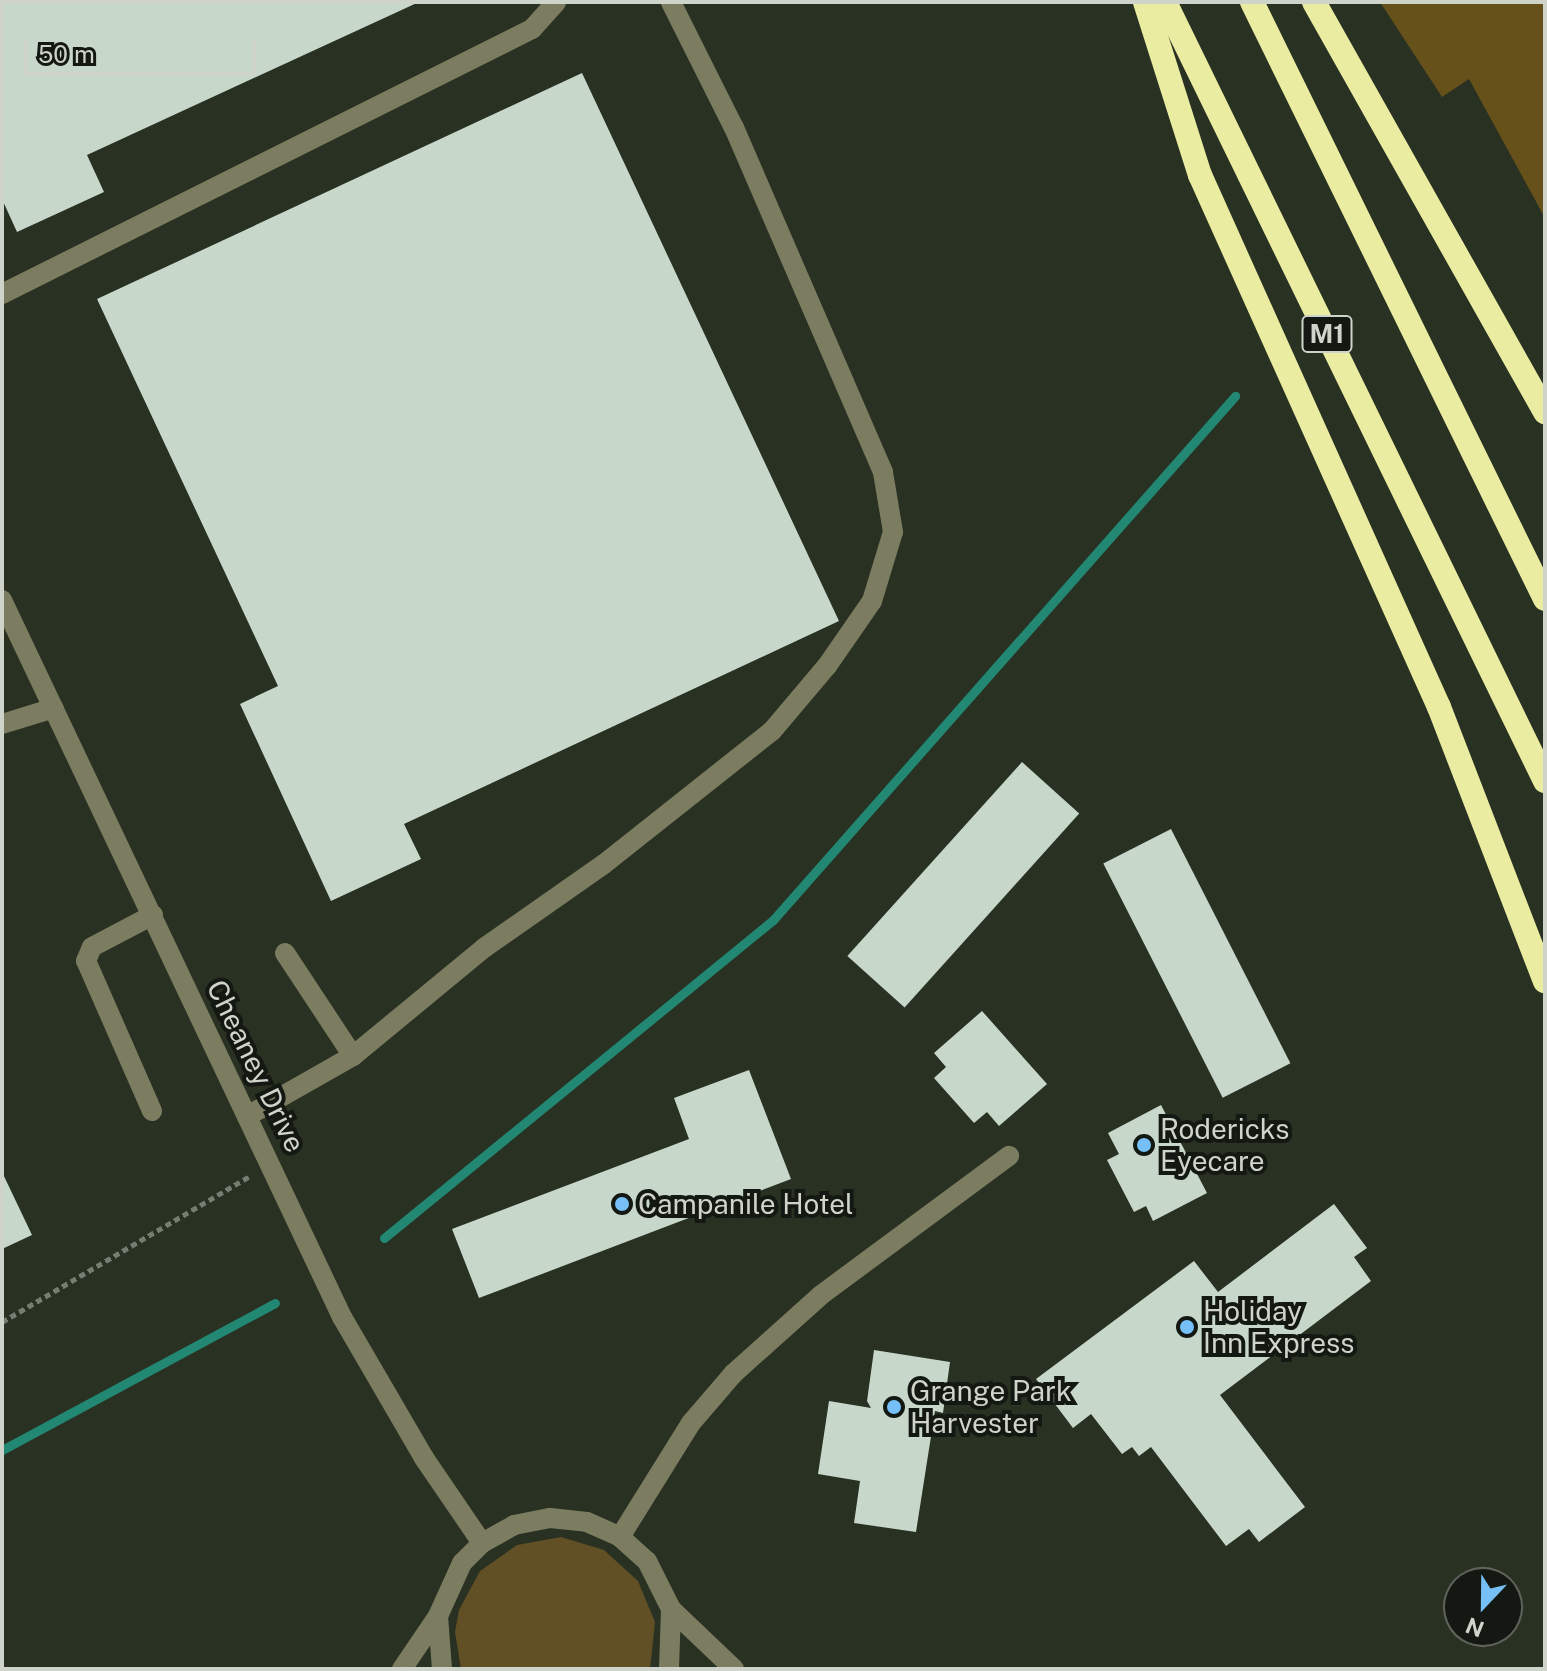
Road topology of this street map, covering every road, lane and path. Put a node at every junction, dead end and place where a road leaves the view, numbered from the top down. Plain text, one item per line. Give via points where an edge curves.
1 (556, 2) edge
2 (671, 2) edge
3 (1145, 2) edge
4 (1165, 2) edge
5 (1252, 2) edge
6 (1314, 2) edge
7 (2, 294) edge
8 (1545, 412) edge
9 (1545, 599) edge
10 (2, 600) edge
11 (54, 708) junction
12 (2, 724) edge
13 (1545, 781) edge
14 (153, 915) junction
15 (285, 953) dead end
16 (1545, 981) edge
17 (353, 1056) junction
18 (152, 1111) dead end
19 (249, 1115) junction
20 (1009, 1156) dead end
21 (272, 1164) junction
22 (2, 1322) edge
23 (620, 1537) junction
24 (482, 1543) junction
25 (671, 1609) junction
26 (438, 1616) junction
27 (402, 1669) edge
28 (442, 1669) edge
29 (669, 1669) edge
30 (734, 1669) edge

1 - 7 street via 532,29
2 - 17 street via 734,128 883,472 893,532 872,601 772,731 604,864 484,948
3 - 16 highway via 1200,175 1439,707
4 - 13 highway, M1
5 - 9 highway
6 - 8 highway
10 - 11 street, Cheaney Drive
11 - 12 street
11 - 14 street, Cheaney Drive
14 - 18 street via 92,947 86,961
14 - 19 street, Cheaney Drive
15 - 17 street
17 - 19 street
19 - 21 street, Cheaney Drive
20 - 23 street via 821,1295 733,1374 691,1423
21 - 22 path
21 - 24 street, Cheaney Drive via 342,1317 424,1458
23 - 24 street via 587,1522 550,1518 514,1525
23 - 25 street via 647,1561
24 - 26 street via 454,1576
25 - 29 street
25 - 30 street
26 - 27 street
26 - 28 street

